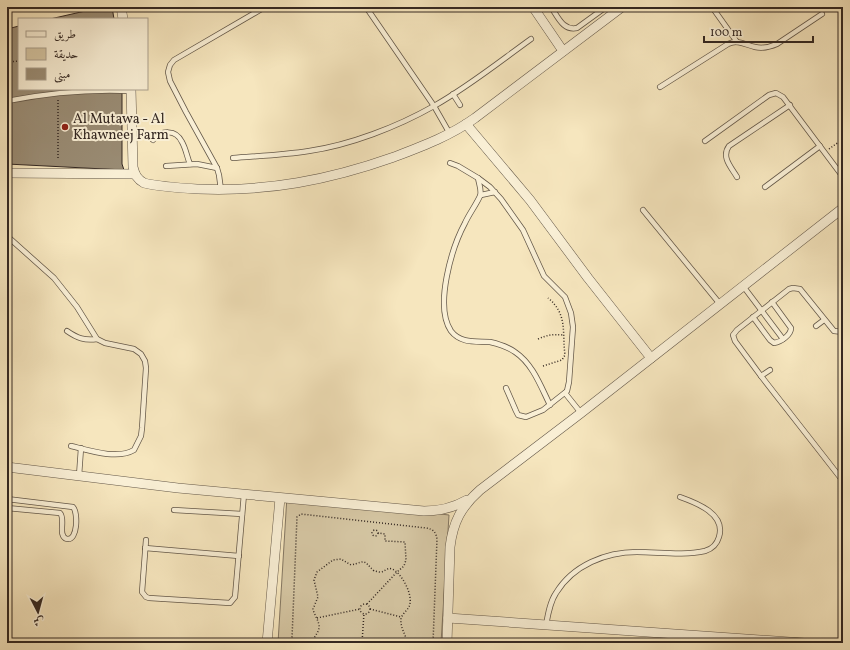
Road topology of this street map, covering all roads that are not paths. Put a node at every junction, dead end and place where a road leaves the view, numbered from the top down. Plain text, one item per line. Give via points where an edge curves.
1 (121, 7) edge
2 (265, 7) edge
3 (366, 7) edge
4 (533, 7) edge
5 (551, 7) edge
6 (606, 7) edge
7 (622, 7) edge
8 (712, 7) edge
9 (822, 14) dead end
10 (124, 18) edge
11 (531, 39) dead end
12 (737, 42) junction
13 (563, 51) junction
14 (660, 87) dead end
15 (131, 90) edge
16 (453, 94) junction
17 (7, 101) edge
18 (460, 105) dead end
19 (790, 105) junction
20 (434, 106) junction
21 (466, 124) junction
22 (450, 134) junction
23 (153, 140) dead end
24 (705, 141) dead end
25 (820, 146) junction
26 (233, 158) dead end
27 (450, 163) dead end
28 (190, 164) junction
29 (166, 166) dead end
30 (217, 168) junction
31 (7, 173) edge
32 (135, 174) junction
33 (737, 176) dead end
34 (843, 177) edge
35 (478, 178) junction
36 (765, 187) dead end
37 (222, 190) junction
38 (495, 192) junction
39 (480, 195) junction
40 (843, 208) edge
41 (643, 210) dead end
42 (7, 236) edge
43 (743, 286) junction
44 (772, 302) junction
45 (720, 304) junction
46 (762, 310) junction
47 (753, 317) junction
48 (824, 320) junction
49 (816, 326) dead end
50 (67, 331) dead end
51 (843, 332) edge
52 (97, 338) junction
53 (783, 339) junction
54 (651, 358) junction
55 (770, 370) dead end
56 (761, 376) junction
57 (506, 388) dead end
58 (565, 394) junction
59 (550, 405) junction
60 (581, 413) junction
61 (71, 446) dead end
62 (81, 448) junction
63 (7, 468) edge
64 (78, 476) junction
65 (843, 481) edge
66 (244, 494) junction
67 (680, 497) dead end
68 (280, 498) junction
69 (470, 498) junction
70 (7, 499) edge
71 (7, 508) edge
72 (174, 510) dead end
73 (242, 514) junction
74 (146, 540) dead end
75 (145, 548) junction
76 (238, 556) junction
77 (448, 618) junction
78 (546, 625) junction
79 (152, 643) edge
80 (176, 643) edge
81 (267, 643) edge
82 (447, 643) edge
83 (804, 643) edge

1 - 10 street
2 - 30 lane via 182,55 170,65 168,72 173,87
3 - 20 lane
4 - 13 street
5 - 6 lane via 563,25 572,29
7 - 13 street
8 - 12 lane
9 - 12 lane via 771,47 756,47
11 - 16 lane
12 - 14 lane via 728,44
13 - 21 street
15 - 17 lane via 90,90
15 - 32 street
16 - 18 lane
16 - 20 lane
19 - 24 lane via 780,94 772,93
19 - 25 lane
19 - 33 lane via 729,146 726,158
20 - 22 lane
20 - 26 lane via 349,142 310,151
21 - 22 street
21 - 54 street via 530,200
22 - 37 street via 358,169 319,179 256,189
23 - 28 lane via 162,133 174,133 182,142
25 - 34 lane
25 - 36 lane
27 - 35 lane
28 - 29 lane
28 - 30 lane
30 - 37 lane
31 - 32 street
32 - 37 street via 138,180 151,185
35 - 38 lane
35 - 39 lane
38 - 39 lane
38 - 58 lane via 523,230 544,276 569,304 573,327 569,382
39 - 59 lane via 458,236 449,266 445,285 448,323 456,336 463,340 499,344 515,352 530,367
40 - 43 street
41 - 45 lane
42 - 52 lane via 54,278
43 - 45 street
43 - 46 lane
44 - 46 lane
44 - 48 lane via 790,289 797,288 803,292
44 - 53 lane via 791,328 791,332
45 - 54 street
46 - 47 lane
46 - 53 lane
47 - 53 lane via 772,342 777,343
47 - 56 lane via 734,332 733,338
48 - 49 lane
48 - 51 lane via 834,331
50 - 52 lane via 81,339
52 - 62 lane via 105,343 134,349 145,361 141,436 134,450 123,454
54 - 60 street
55 - 56 lane
56 - 65 lane
57 - 59 lane via 516,411 522,417 535,415
58 - 59 lane
58 - 60 lane
60 - 69 street
61 - 62 lane
62 - 64 lane
63 - 64 street
64 - 66 street
66 - 68 street
66 - 73 lane
67 - 78 lane via 701,506 715,516 720,533 716,544 706,550 695,552 622,552 596,560 573,573 564,582 551,604
68 - 69 street via 436,511 460,505
68 - 81 street
69 - 77 street via 456,520 452,532
70 - 71 lane via 73,507 76,515 74,534 71,539 63,536 63,518 60,513
72 - 73 lane
73 - 76 lane
74 - 75 lane
75 - 76 lane
75 - 76 lane via 142,592 149,598 230,603 235,597
77 - 78 street
77 - 82 street
78 - 83 street
79 - 80 lane

